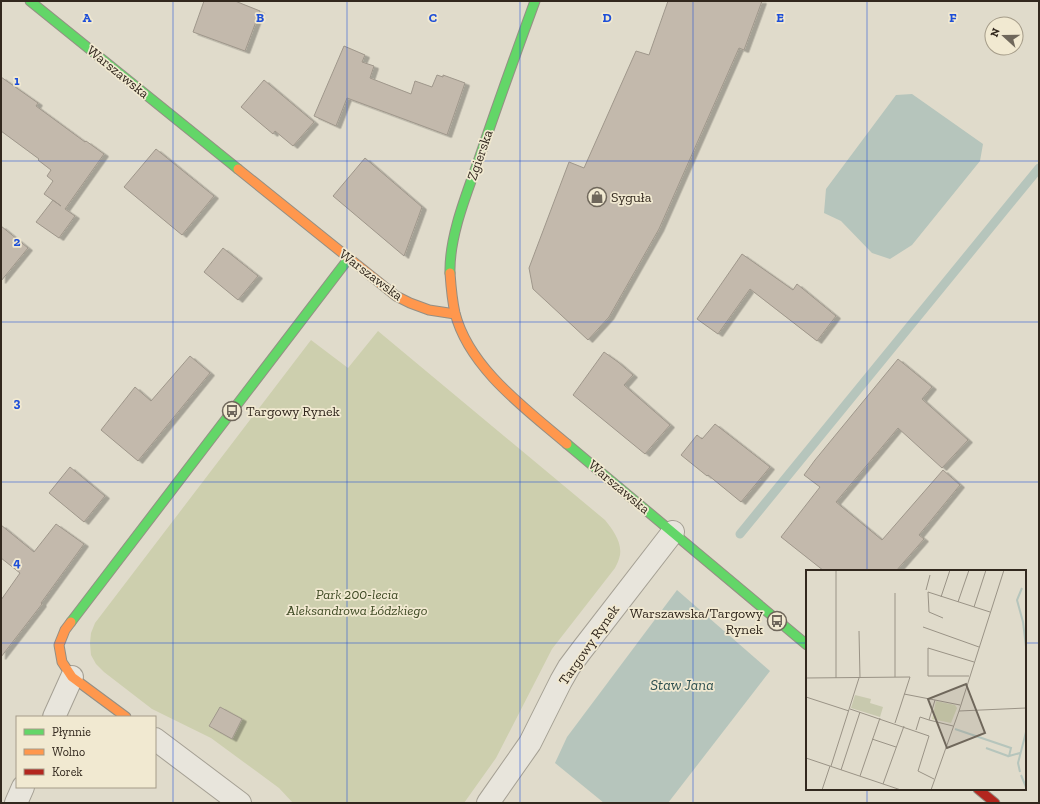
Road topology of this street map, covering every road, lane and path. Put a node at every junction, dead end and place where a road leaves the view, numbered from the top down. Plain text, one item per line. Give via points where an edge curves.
1 (30, 1) edge
2 (535, 1) edge
3 (348, 258) junction
4 (455, 314) junction
5 (673, 532) junction
6 (806, 644) edge
7 (72, 676) junction
8 (54, 716) edge
9 (125, 716) edge
10 (156, 740) edge
11 (23, 788) edge
12 (979, 790) edge
13 (16, 803) edge
14 (240, 803) edge
15 (488, 803) edge
16 (995, 803) edge

1 - 3 street, Warszawska
2 - 4 street, Zgierska via 454,237 450,291
3 - 4 street, Warszawska via 396,296 429,310
3 - 7 street via 65,630 59,645 62,662
4 - 5 street, Warszawska via 462,333 476,356 514,399
5 - 6 street, Warszawska
5 - 15 street, Targowy Rynek via 569,667 530,743
7 - 8 street
7 - 9 street
10 - 14 street
11 - 13 street
12 - 16 street

